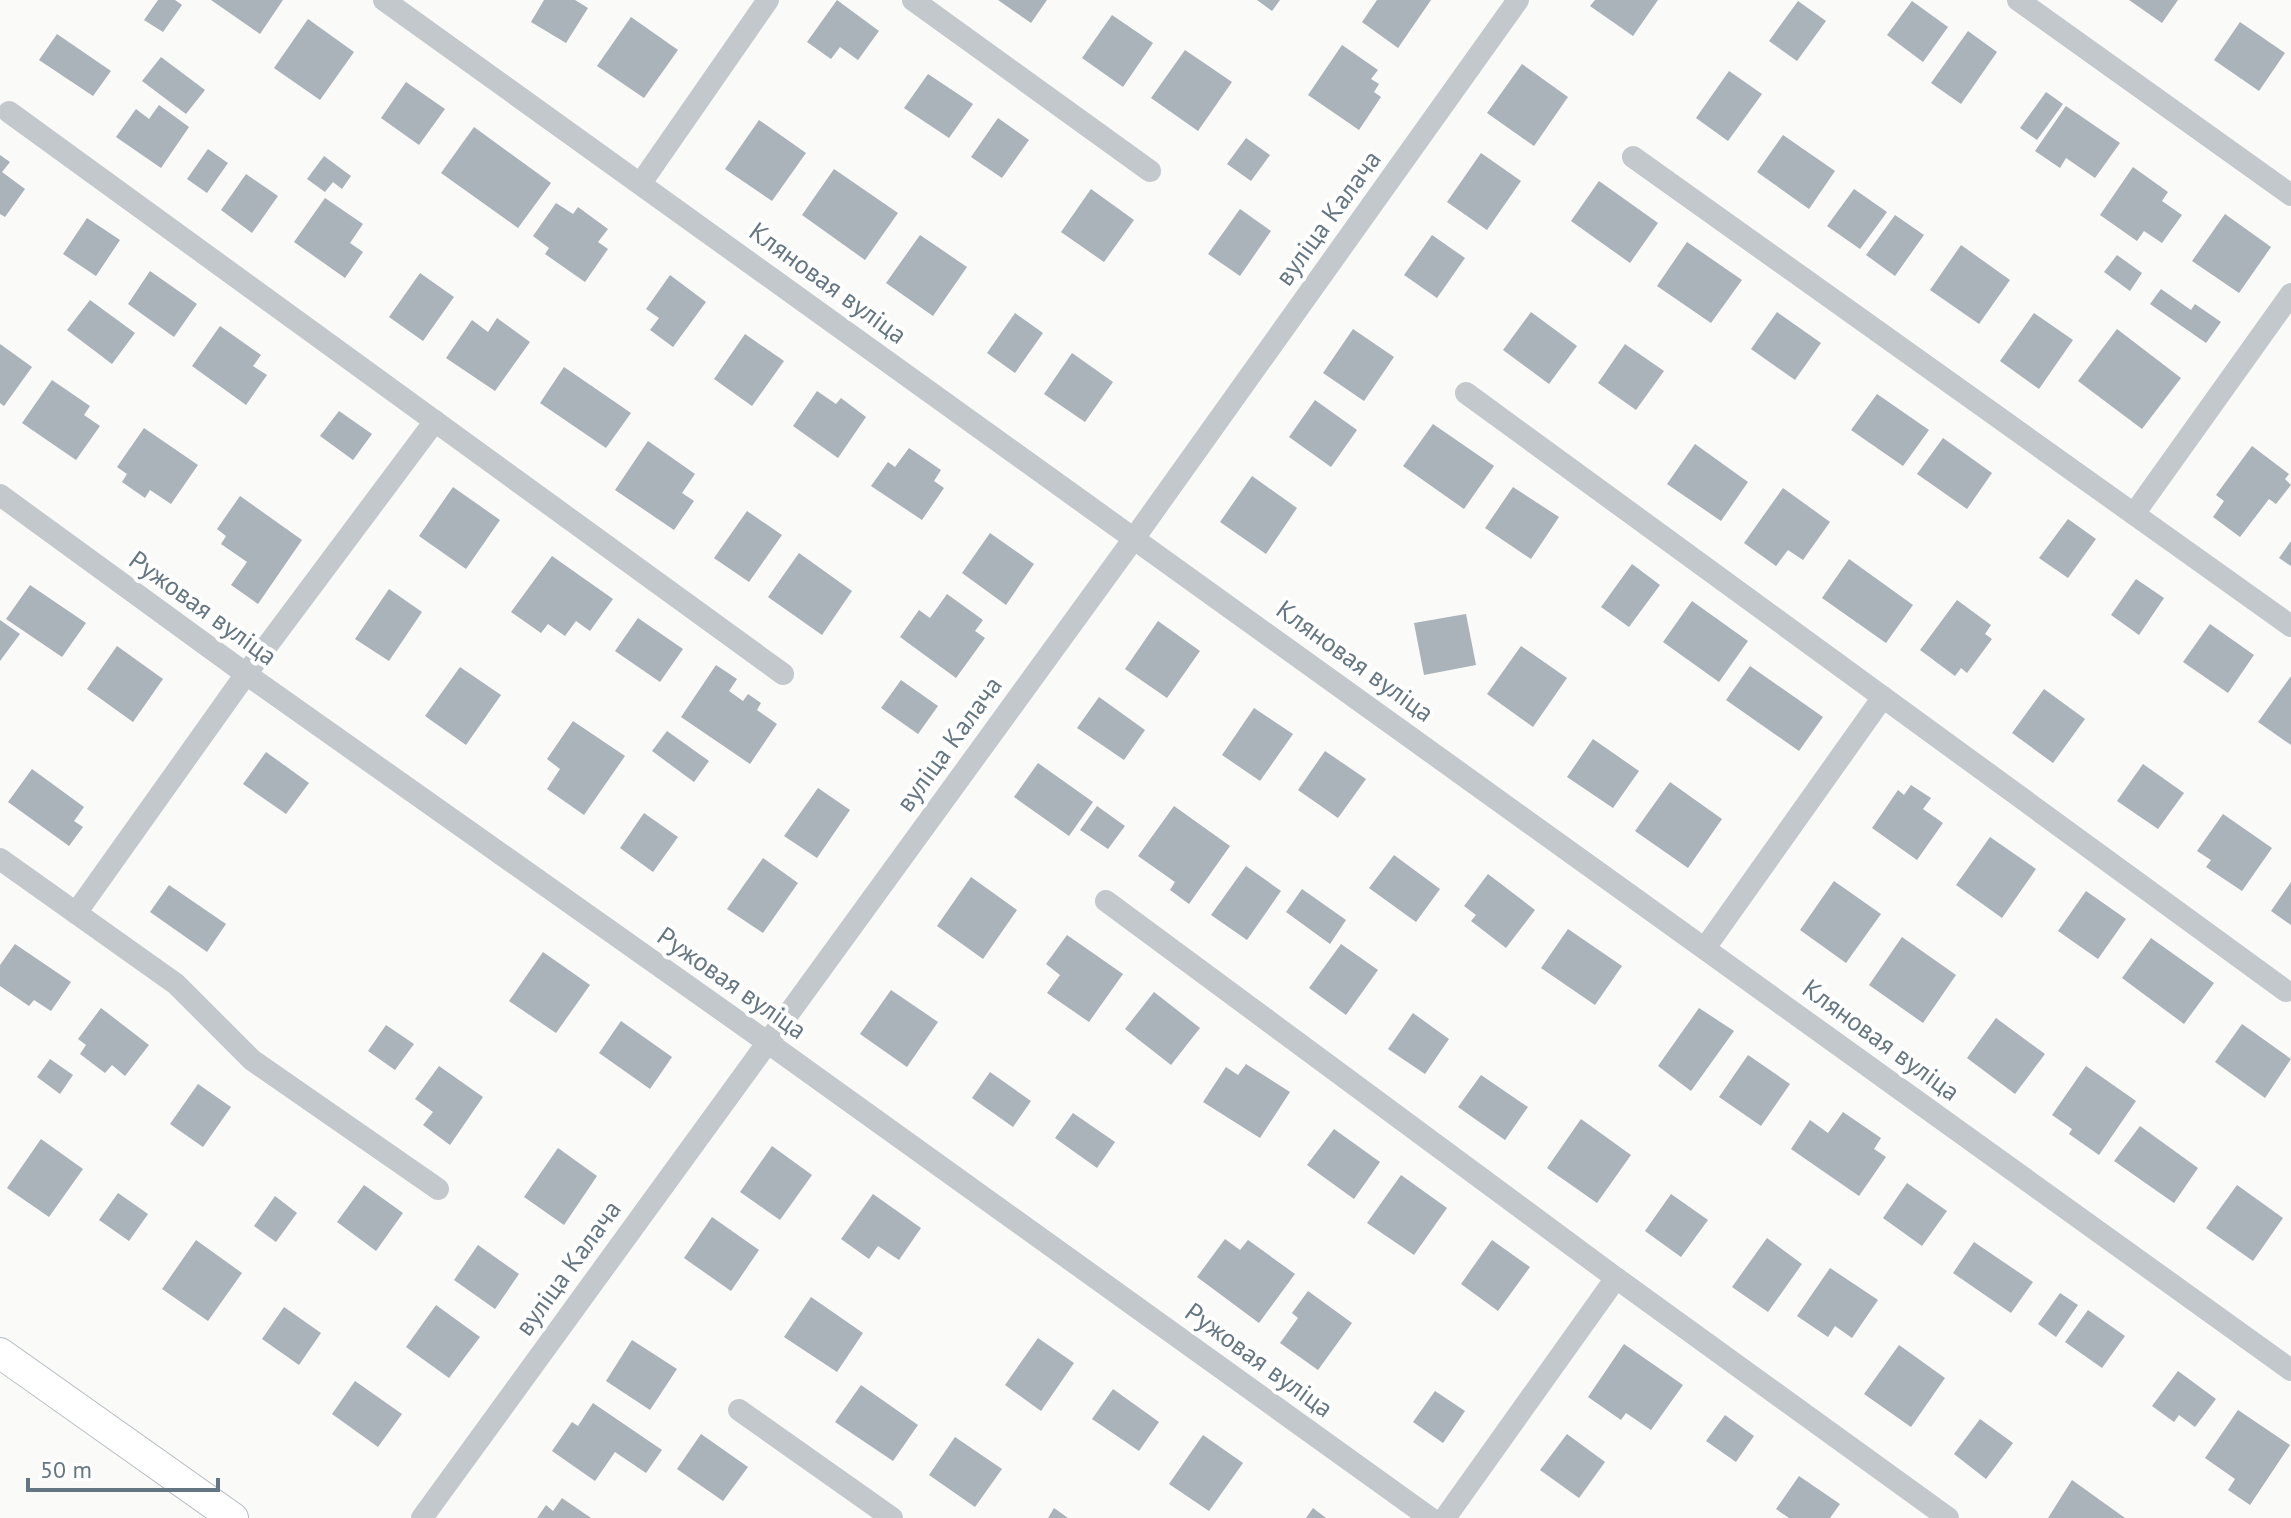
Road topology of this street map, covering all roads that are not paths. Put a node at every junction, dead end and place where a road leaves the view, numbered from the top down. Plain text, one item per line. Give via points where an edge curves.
1 (384, 0) edge
2 (768, 0) edge
3 (913, 0) edge
4 (1518, 0) edge
5 (2018, 0) edge
6 (9, 112) dead end
7 (1633, 157) dead end
8 (1150, 171) dead end
9 (641, 183) junction
10 (2291, 195) edge
11 (2291, 294) edge
12 (1466, 393) dead end
13 (435, 421) junction
14 (0, 495) edge
15 (2134, 514) junction
16 (1135, 537) junction
17 (2291, 626) edge
18 (246, 674) junction
19 (783, 674) dead end
20 (1883, 697) junction
21 (0, 859) edge
22 (1106, 901) dead end
23 (76, 913) junction
24 (1705, 948) junction
25 (2286, 991) dead end
26 (767, 1042) junction
27 (438, 1189) dead end
28 (1616, 1278) junction
29 (0, 1353) edge
30 (2291, 1370) edge
31 (739, 1410) dead end
32 (233, 1518) edge
33 (422, 1518) edge
34 (892, 1518) edge
35 (1430, 1518) edge
36 (1445, 1518) edge
37 (1948, 1518) edge

1 - 9 street, Кляновая вуліца
2 - 9 street
3 - 8 street
4 - 16 street, вуліца Калача
5 - 10 street
6 - 13 street
7 - 15 street
9 - 16 street, Кляновая вуліца
11 - 15 street
12 - 20 street
13 - 18 street
13 - 19 street
14 - 18 street, Ружовая вуліца
15 - 17 street
16 - 24 street, Кляновая вуліца
16 - 26 street, вуліца Калача
18 - 23 street
18 - 26 street, Ружовая вуліца
20 - 24 street
20 - 25 street
21 - 23 street
22 - 28 street
23 - 27 street via 176,984 252,1060
24 - 30 street, Кляновая вуліца
26 - 33 street, вуліца Калача
26 - 35 street, Ружовая вуліца
28 - 36 street
28 - 37 street
29 - 32 street
31 - 34 street

